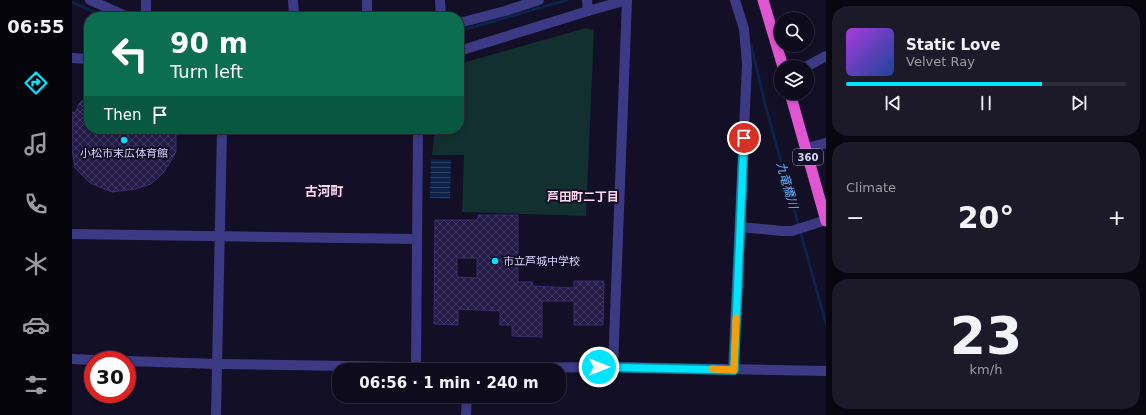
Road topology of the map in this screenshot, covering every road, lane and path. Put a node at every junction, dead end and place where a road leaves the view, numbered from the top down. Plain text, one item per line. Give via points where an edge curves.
1 (90, 0) edge
2 (146, 0) edge
3 (293, 0) edge
4 (367, 0) edge
5 (440, 0) edge
6 (539, 0) edge
7 (588, 0) edge
8 (627, 0) edge
9 (735, 0) edge
10 (764, 0) edge
11 (101, 3) edge
12 (588, 11) junction
13 (118, 12) edge
14 (146, 12) edge
15 (294, 12) edge
16 (367, 12) edge
17 (441, 12) edge
18 (464, 22) edge
19 (464, 49) edge
20 (826, 56) edge
21 (72, 58) edge
22 (84, 59) edge
23 (781, 60) edge
24 (814, 63) edge
25 (792, 100) edge
26 (222, 134) edge
27 (418, 134) edge
28 (826, 143) edge
29 (806, 148) junction
30 (826, 220) edge
31 (740, 228) junction
32 (72, 234) edge
33 (220, 236) junction
34 (417, 240) junction
35 (72, 359) edge
36 (84, 360) edge
37 (136, 361) edge
38 (416, 363) edge
39 (217, 364) junction
40 (332, 366) edge
41 (613, 367) junction
42 (566, 368) edge
43 (734, 370) junction
44 (826, 371) edge
45 (466, 403) edge
46 (216, 415) edge
47 (466, 415) edge

1 - 11 street
2 - 14 street
3 - 15 street
4 - 16 street
5 - 17 street
6 - 18 street
7 - 12 street
8 - 12 street
8 - 41 street
9 - 31 street via 744,29 747,64
10 - 23 highway
11 - 13 street
12 - 19 street
20 - 24 street
21 - 22 street
25 - 29 highway, 360
26 - 33 street
27 - 34 street
28 - 29 street
29 - 30 highway, 360
30 - 31 street via 792,231
31 - 43 street
32 - 33 street
33 - 34 street
33 - 39 street
34 - 38 street
35 - 36 street
37 - 39 street
39 - 40 street
39 - 46 street
41 - 42 street
41 - 43 street
43 - 44 street
45 - 47 street

